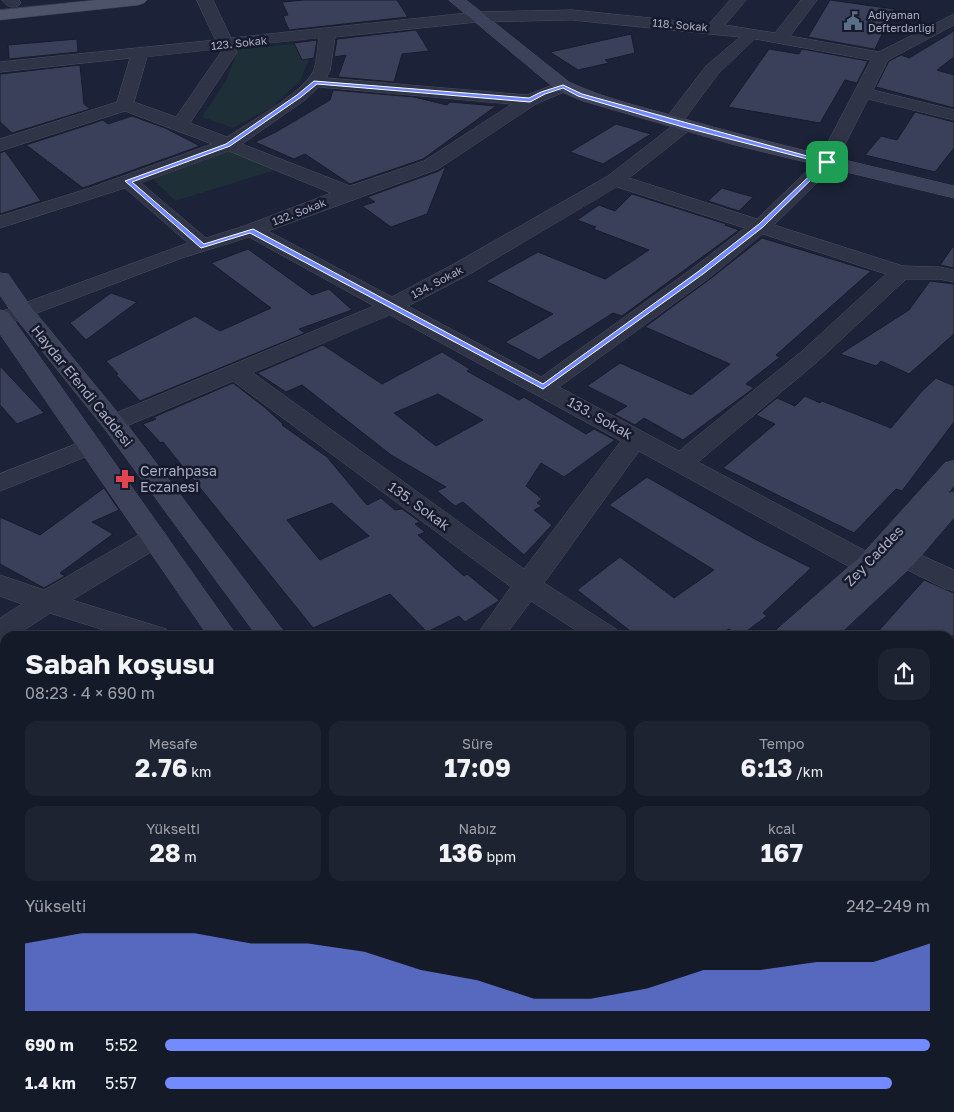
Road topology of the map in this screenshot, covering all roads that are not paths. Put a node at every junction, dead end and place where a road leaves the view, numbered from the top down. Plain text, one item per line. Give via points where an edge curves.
1 (48, 0) edge
2 (139, 0) edge
3 (205, 0) edge
4 (457, 0) edge
5 (738, 0) edge
6 (809, 0) edge
7 (8, 2) edge
8 (612, 5) dead end
9 (0, 15) edge
10 (477, 17) junction
11 (599, 18) junction
12 (954, 19) edge
13 (714, 28) junction
14 (328, 33) junction
15 (752, 34) junction
16 (780, 38) junction
17 (226, 44) junction
18 (138, 54) junction
19 (881, 57) junction
20 (0, 67) edge
21 (315, 82) junction
22 (563, 86) junction
23 (864, 93) junction
24 (530, 100) junction
25 (125, 105) junction
26 (954, 115) edge
27 (679, 123) junction
28 (180, 124) junction
29 (0, 145) edge
30 (228, 145) junction
31 (827, 162) junction
32 (615, 180) junction
33 (128, 181) junction
34 (954, 192) edge
35 (349, 193) junction
36 (0, 222) edge
37 (761, 226) junction
38 (250, 230) junction
39 (203, 246) junction
40 (901, 272) junction
41 (954, 276) edge
42 (0, 279) edge
43 (392, 306) junction
44 (6, 317) edge
45 (235, 371) junction
46 (543, 387) junction
47 (113, 423) junction
48 (636, 438) junction
49 (88, 447) junction
50 (681, 463) junction
51 (954, 469) edge
52 (0, 483) edge
53 (954, 500) edge
54 (154, 538) junction
55 (886, 557) junction
56 (954, 581) edge
57 (0, 585) edge
58 (528, 586) junction
59 (46, 602) junction
60 (2, 631) edge
61 (140, 631) edge
62 (219, 631) edge
63 (269, 631) edge
64 (494, 631) edge
65 (598, 631) edge
66 (794, 631) edge
67 (823, 631) edge

1 - 7 main road
2 - 9 main road
3 - 17 street
4 - 10 main road
5 - 13 street
6 - 16 street
8 - 11 street
10 - 11 street, 118. Sokak via 572,15
10 - 14 street, 123. Sokak
10 - 22 main road
11 - 13 street, 118. Sokak
12 - 19 street
13 - 15 street, 118. Sokak
14 - 17 street, 123. Sokak
14 - 21 street via 322,71
15 - 16 street, 118. Sokak
15 - 27 street, 134. Sokak via 712,70 684,109
16 - 19 street, 118. Sokak
17 - 18 street, 123. Sokak
17 - 28 street via 228,52
18 - 20 street, 123. Sokak
18 - 25 street
19 - 23 street
21 - 24 street
21 - 30 street
22 - 24 street, 132. Sokak
22 - 27 main road via 580,95
23 - 26 street
23 - 31 street
24 - 35 street, 132. Sokak via 431,165
25 - 28 street
25 - 29 street
27 - 31 main road
27 - 32 street, 134. Sokak
28 - 30 street
30 - 33 street
30 - 35 street
31 - 34 main road
31 - 37 street
32 - 37 street
32 - 43 street, 134. Sokak
33 - 36 street
33 - 39 street
35 - 38 street, 132. Sokak
37 - 40 street
37 - 46 street
38 - 39 street, 132. Sokak
38 - 43 street, 133. Sokak
39 - 44 street, 132. Sokak
40 - 41 street
40 - 50 street via 809,357
42 - 44 main road, Haydar Efendi Caddesi
43 - 45 street, 134. Sokak
43 - 46 street, 133. Sokak
44 - 47 main road, Haydar Efendi Caddesi
44 - 49 main road, Haydar Efendi Caddesi
45 - 47 street, 134. Sokak
45 - 58 street, 135. Sokak
46 - 48 street, 133. Sokak
47 - 63 main road, Haydar Efendi Caddesi
48 - 50 street, 133. Sokak
48 - 58 street
49 - 52 street
49 - 54 main road, Haydar Efendi Caddesi
50 - 55 street, 133. Sokak
51 - 55 main road, Zey Caddes
53 - 55 main road, Zey Caddes
54 - 59 street
54 - 62 main road, Haydar Efendi Caddesi
55 - 56 street, 133. Sokak
55 - 66 main road, Zey Caddes
55 - 67 main road, Zey Caddes
57 - 59 street
58 - 64 street
58 - 65 street, 135. Sokak
59 - 60 street
59 - 61 street

